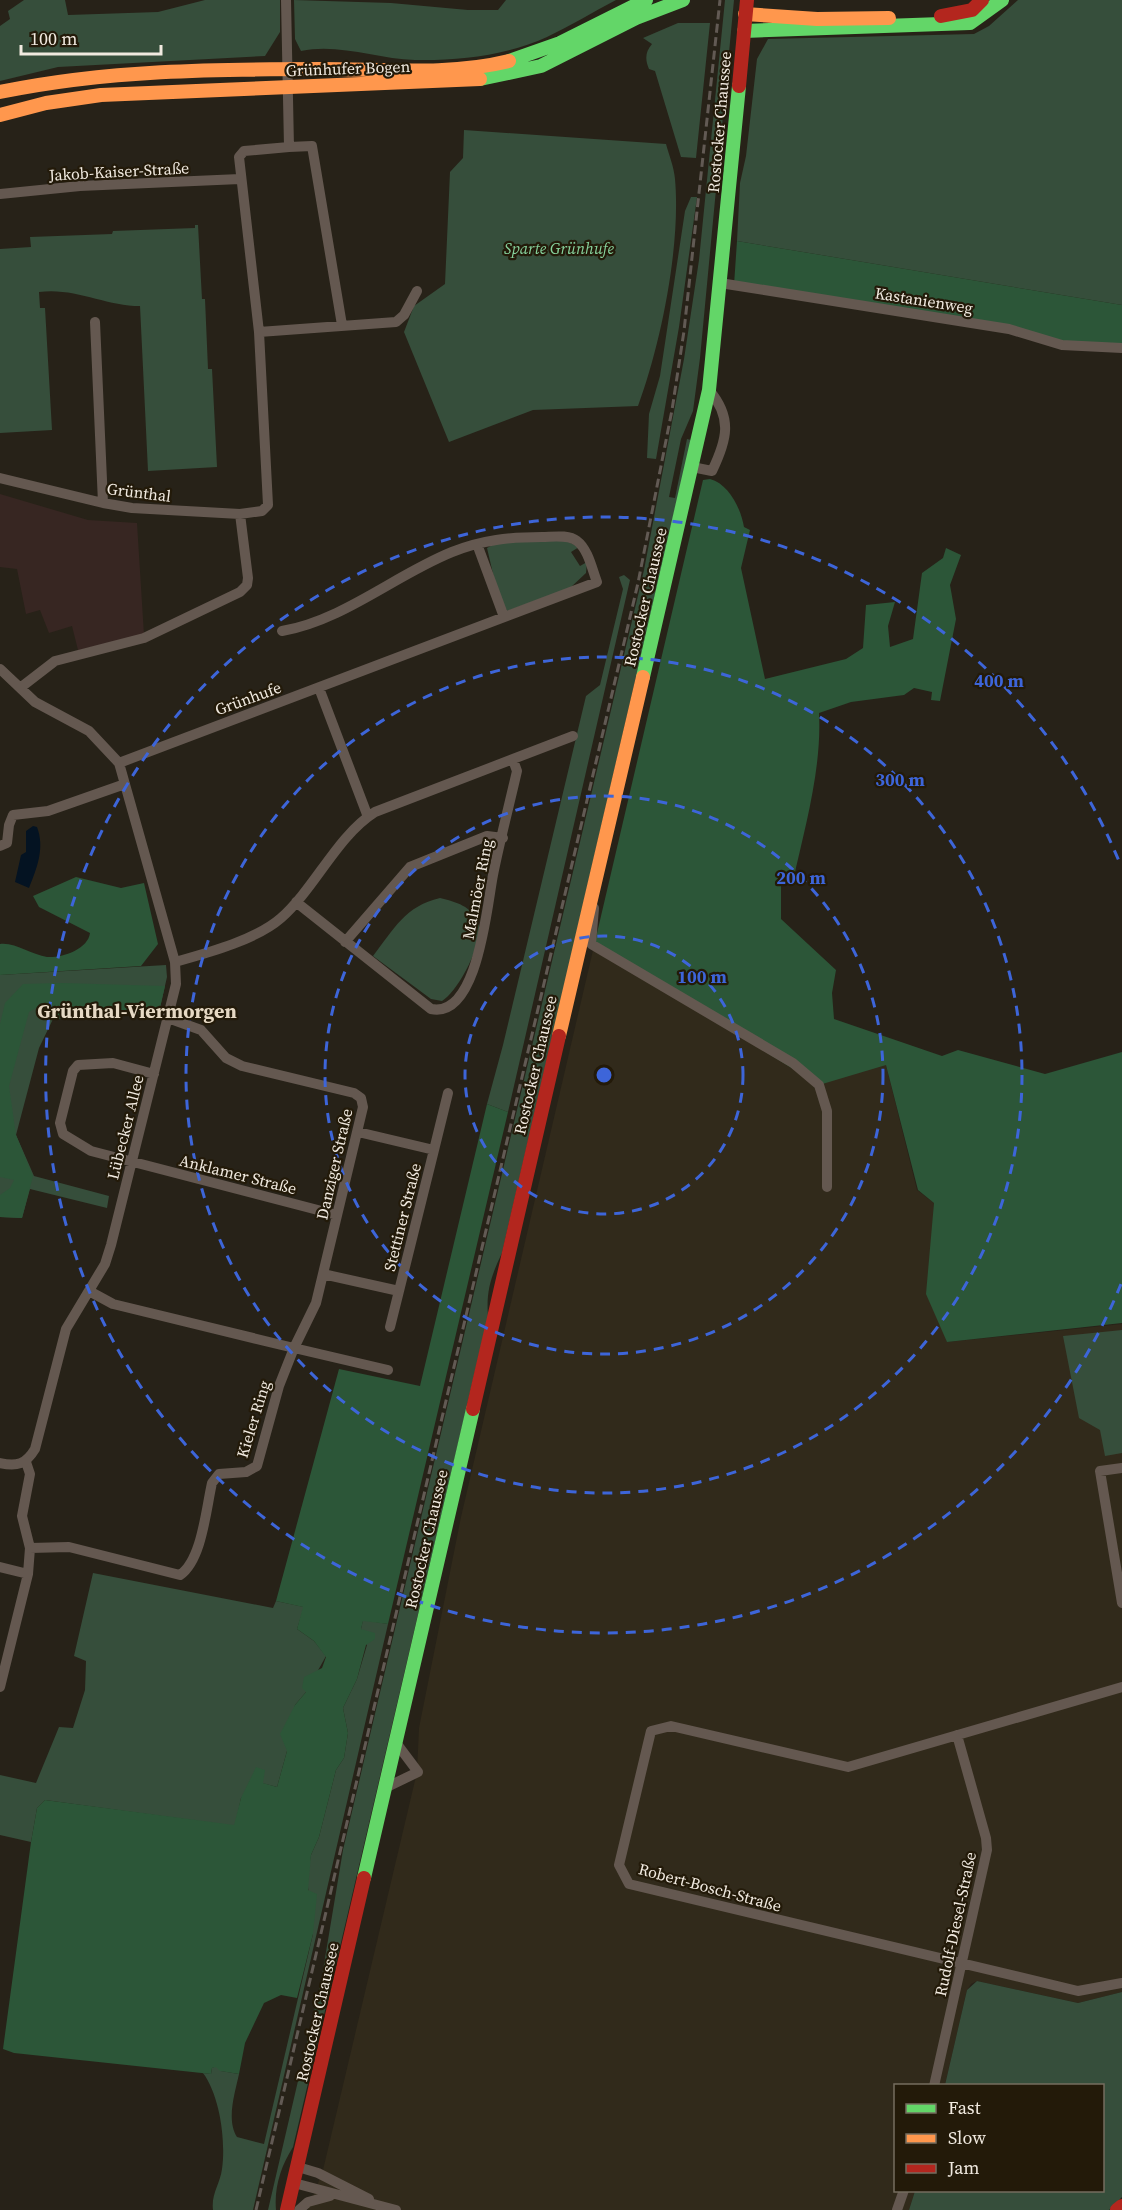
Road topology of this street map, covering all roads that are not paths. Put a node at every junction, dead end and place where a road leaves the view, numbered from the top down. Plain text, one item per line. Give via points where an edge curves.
1 (286, 0) edge
2 (646, 0) edge
3 (682, 0) edge
4 (747, 0) edge
5 (982, 0) edge
6 (1002, 0) edge
7 (746, 14) junction
8 (744, 31) junction
9 (288, 69) junction
10 (288, 86) junction
11 (0, 92) edge
12 (0, 115) edge
13 (289, 147) junction
14 (240, 179) junction
15 (0, 194) edge
16 (720, 283) junction
17 (417, 291) dead end
18 (95, 322) dead end
19 (342, 325) junction
20 (259, 332) junction
21 (1122, 348) edge
22 (709, 390) junction
23 (692, 467) junction
24 (0, 478) edge
25 (103, 503) junction
26 (240, 514) junction
27 (477, 544) junction
28 (504, 617) junction
29 (282, 631) dead end
30 (0, 669) edge
31 (21, 688) junction
32 (319, 688) junction
33 (573, 736) dead end
34 (513, 760) junction
35 (119, 763) junction
36 (125, 784) junction
37 (368, 817) junction
38 (502, 838) junction
39 (0, 846) edge
40 (597, 874) junction
41 (296, 902) junction
42 (345, 942) junction
43 (175, 962) junction
44 (168, 1018) junction
45 (154, 1074) junction
46 (448, 1093) dead end
47 (358, 1132) junction
48 (434, 1150) junction
49 (132, 1162) junction
50 (827, 1187) dead end
51 (337, 1215) junction
52 (323, 1274) junction
53 (89, 1291) junction
54 (399, 1292) junction
55 (390, 1327) dead end
56 (294, 1348) junction
57 (388, 1370) dead end
58 (26, 1462) junction
59 (0, 1463) edge
60 (1122, 1467) edge
61 (30, 1548) junction
62 (0, 1567) edge
63 (28, 1574) junction
64 (1122, 1603) edge
65 (4, 1650) edge
66 (0, 1687) edge
67 (1122, 1688) edge
68 (957, 1735) junction
69 (397, 1744) junction
70 (387, 1787) junction
71 (963, 1963) junction
72 (1122, 1983) edge
73 (934, 2084) edge
74 (298, 2167) junction
75 (294, 2183) junction
76 (903, 2192) edge
77 (332, 2195) junction
78 (377, 2204) junction
79 (1122, 2206) edge
80 (287, 2210) edge
81 (299, 2210) edge
82 (396, 2210) edge
83 (897, 2210) edge
84 (1117, 2210) edge

1 - 9 street
2 - 9 main road, Grünhufer Bogen via 541,52 486,66
3 - 10 main road, Grünhufer Bogen via 636,18 564,57 489,79
4 - 7 main road, Rostocker Chaussee
5 - 7 main road via 972,10 958,14 817,19
6 - 8 main road via 970,23
7 - 8 main road, Rostocker Chaussee
8 - 16 main road, Rostocker Chaussee
9 - 10 street
9 - 11 main road, Grünhufer Bogen via 98,76
10 - 12 main road, Grünhufer Bogen via 101,95
10 - 13 street
13 - 14 street via 244,151 239,157
13 - 19 street via 312,146
14 - 15 street, Jakob-Kaiser-Straße
14 - 20 street
16 - 21 street, Kastanienweg via 1009,328 1062,345
16 - 22 main road, Rostocker Chaussee
17 - 19 street via 396,322
18 - 25 street
19 - 20 street
20 - 26 street, Grünthal via 268,505 262,511
22 - 23 main road, Rostocker Chaussee
22 - 23 street via 727,424 712,471
23 - 40 main road, Rostocker Chaussee
24 - 25 street, Grünthal
25 - 26 street, Grünthal via 186,513
26 - 31 street via 249,578 240,592 144,638 55,661
27 - 28 street
27 - 28 street, Grünhufe via 504,537 576,539 583,546 597,582
27 - 29 street, Grünhufe via 452,552 328,615
28 - 32 street, Grünhufe
30 - 31 street
31 - 35 street via 36,702 89,731
32 - 35 street, Grünhufe
32 - 37 street
33 - 34 street
34 - 37 street
34 - 38 street, Malmöer Ring via 517,771
35 - 36 street, Lübecker Allee
36 - 39 street via 48,812 13,815 7,843
36 - 43 street, Lübecker Allee
37 - 41 street
38 - 42 street via 487,836 410,867
38 - 42 street, Malmöer Ring via 479,953 470,977 449,1008 431,1009
40 - 50 street, Rostocker Chaussee via 591,944 793,1063 819,1085 827,1111
40 - 69 main road, Rostocker Chaussee
41 - 42 street, Malmöer Ring
41 - 43 street via 262,932
43 - 44 street, Lübecker Allee via 176,984
44 - 45 street, Lübecker Allee
44 - 47 street, Danziger Straße via 201,1030 233,1062 354,1093 361,1098 363,1107
45 - 49 street, Lübecker Allee
45 - 49 street, Anklamer Straße via 113,1063 78,1065 73,1071 60,1123 63,1134 91,1151
46 - 48 street
47 - 48 street, Stettiner Straße
47 - 51 street, Danziger Straße
48 - 54 street, Stettiner Straße
49 - 51 street, Anklamer Straße
49 - 53 street, Lübecker Allee via 111,1245
51 - 52 street, Danziger Straße
52 - 54 street, Stettiner Straße
52 - 56 street, Danziger Straße via 311,1316
53 - 56 street via 113,1304
53 - 58 street, Lübecker Allee via 63,1337 36,1449
54 - 55 street
56 - 57 street
56 - 61 street, Kieler Ring via 256,1466 246,1472 219,1474 212,1483 195,1558 188,1569 180,1575 69,1547
58 - 59 street
58 - 61 street via 30,1474 22,1516
60 - 64 street via 1100,1471
61 - 63 street
62 - 63 street
63 - 65 street
65 - 66 street
67 - 68 street
68 - 71 street, Rudolf-Diesel-Straße via 987,1850
68 - 71 street, Robert-Bosch-Straße via 848,1767 671,1726 651,1731 619,1865 629,1884
69 - 70 main road, Rostocker Chaussee
69 - 70 street via 417,1772
70 - 74 main road, Rostocker Chaussee
71 - 72 street via 1078,1991
71 - 73 street, Rudolf-Diesel-Straße
74 - 75 main road, Rostocker Chaussee
74 - 78 street via 318,2173
75 - 77 street
75 - 80 main road, Rostocker Chaussee
76 - 83 street
77 - 78 street
77 - 81 street via 308,2202
78 - 82 street
79 - 84 main road

